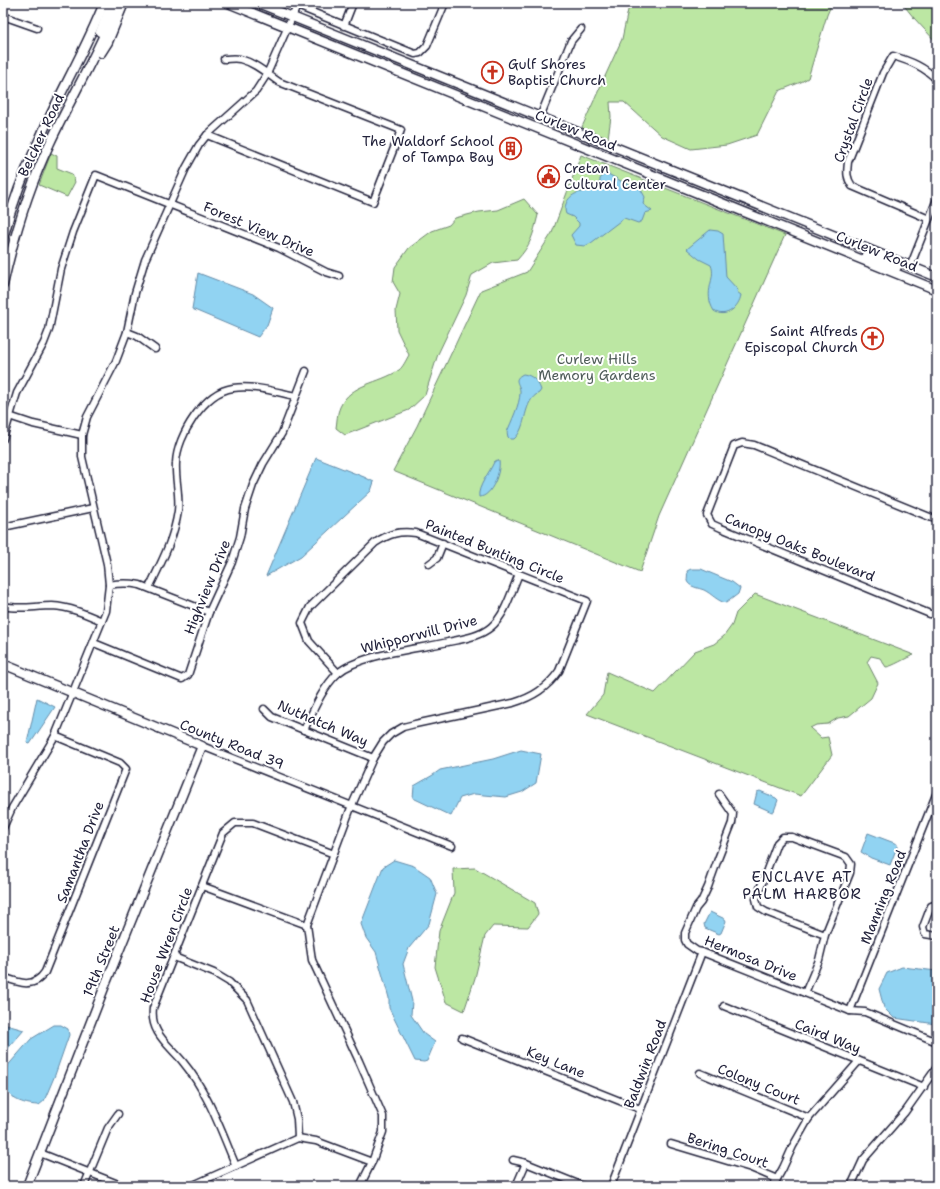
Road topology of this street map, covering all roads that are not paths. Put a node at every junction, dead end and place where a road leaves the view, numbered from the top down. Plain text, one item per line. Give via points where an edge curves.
1 (104, 3) edge
2 (112, 3) edge
3 (118, 3) edge
4 (124, 3) edge
5 (228, 3) edge
6 (258, 3) edge
7 (290, 3) edge
8 (353, 3) edge
9 (445, 3) edge
10 (297, 6) junction
11 (3, 16) edge
12 (293, 17) junction
13 (344, 26) junction
14 (288, 27) junction
15 (38, 28) dead end
16 (581, 29) dead end
17 (224, 59) dead end
18 (267, 74) junction
19 (937, 80) edge
20 (80, 84) junction
21 (482, 106) junction
22 (540, 117) junction
23 (207, 135) junction
24 (937, 198) edge
25 (170, 204) junction
26 (929, 219) junction
27 (3, 238) edge
28 (844, 252) junction
29 (910, 267) junction
30 (339, 276) dead end
31 (937, 277) edge
32 (3, 285) edge
33 (937, 290) edge
34 (127, 332) junction
35 (155, 349) dead end
36 (306, 371) dead end
37 (296, 396) junction
38 (9, 416) junction
39 (82, 435) junction
40 (3, 439) edge
41 (93, 508) junction
42 (937, 520) edge
43 (3, 527) edge
44 (443, 543) junction
45 (429, 564) dead end
46 (519, 574) junction
47 (109, 585) junction
48 (149, 588) junction
49 (3, 606) edge
50 (209, 612) junction
51 (937, 614) edge
52 (102, 621) junction
53 (94, 643) junction
54 (3, 664) edge
55 (338, 673) junction
56 (73, 693) junction
57 (264, 709) dead end
58 (304, 730) junction
59 (55, 736) junction
60 (202, 746) junction
61 (373, 758) junction
62 (937, 792) edge
63 (719, 794) dead end
64 (352, 805) junction
65 (3, 828) edge
66 (452, 846) dead end
67 (334, 854) junction
68 (202, 886) junction
69 (937, 904) edge
70 (308, 925) junction
71 (825, 935) junction
72 (937, 936) edge
73 (702, 952) junction
74 (174, 957) junction
75 (3, 977) edge
76 (805, 993) junction
77 (724, 1006) dead end
78 (850, 1011) junction
79 (462, 1038) dead end
80 (937, 1042) edge
81 (859, 1061) junction
82 (937, 1067) edge
83 (700, 1073) dead end
84 (924, 1087) junction
85 (640, 1109) junction
86 (118, 1114) dead end
87 (809, 1118) junction
88 (298, 1138) junction
89 (671, 1144) dead end
90 (40, 1153) junction
91 (513, 1160) dead end
92 (372, 1162) junction
93 (526, 1163) junction
94 (236, 1166) junction
95 (89, 1172) junction
96 (777, 1179) junction
97 (27, 1186) edge
98 (84, 1186) edge
99 (123, 1186) edge
100 (191, 1186) edge
101 (360, 1186) edge
102 (516, 1186) edge
103 (583, 1186) edge
104 (611, 1186) edge
105 (772, 1186) edge
106 (851, 1186) edge

1 - 27 main road, Belcher Road via 40,137 14,202
2 - 20 main road
3 - 20 main road, Belcher Road
4 - 20 main road via 108,42
5 - 14 main road, Curlew Road
6 - 12 main road, Curlew Road
7 - 10 street
8 - 13 street
9 - 13 street via 427,46 420,53 410,53
10 - 12 street
10 - 13 street
11 - 15 street
12 - 14 street
12 - 22 main road, Curlew Road
14 - 18 street
14 - 21 main road, Curlew Road
16 - 22 street via 571,41
17 - 18 street via 239,58 260,67
18 - 23 street via 256,91
18 - 23 street via 279,82 401,130 373,202
19 - 26 street, Crystal Circle via 909,60 893,56 883,73 846,173 852,186
20 - 32 main road, Belcher Road via 50,143 27,197
21 - 22 main road via 487,102 529,118
21 - 28 main road, Curlew Road
22 - 29 main road, Curlew Road
23 - 25 street via 186,168
24 - 26 street
25 - 30 street, Forest View Drive via 279,248
25 - 34 street via 141,271
25 - 38 street, Forest View Drive via 96,174 61,270 54,309 44,343 17,393
26 - 29 street
28 - 29 main road via 856,251 898,267
28 - 33 main road, Curlew Road
29 - 31 main road, Curlew Road
34 - 35 street
34 - 39 street
36 - 37 street, Highview Drive
37 - 48 street via 253,388 233,388 209,400 195,416 179,446 176,463 179,496 177,519
37 - 50 street, Highview Drive via 282,433 253,485 232,562
38 - 39 street
38 - 40 street
39 - 41 street via 82,457
41 - 43 street
41 - 47 street via 107,564
42 - 51 street, Canopy Oaks Boulevard via 754,445 742,443 734,446 707,514 712,524 721,528 930,614
44 - 45 street via 437,558
44 - 46 street, Painted Bunting Circle
44 - 55 street, Painted Bunting Circle via 416,533 404,532 386,536 375,543 310,607 302,623 309,641
46 - 55 street, Whipporwill Drive via 501,616 482,633 371,658
46 - 61 street, Painted Bunting Circle via 587,601 554,678 541,691 527,699 403,727 383,742
47 - 48 street via 129,583
47 - 52 street via 106,611
48 - 50 street
49 - 52 street via 19,609 55,606 81,612
50 - 53 street, Highview Drive via 188,675 182,679
52 - 53 street
53 - 56 street
54 - 56 main road, County Road 39
55 - 58 street, Whipporwill Drive via 317,701
56 - 59 street
56 - 60 main road, County Road 39
57 - 58 street, Nuthatch Way via 272,717
58 - 61 street, Nuthatch Way
59 - 65 street via 12,808
59 - 75 street, Samantha Drive via 120,763 126,769 45,972 41,978 31,983 17,983
60 - 64 street, County Road 39
60 - 90 main road, 19th Street
61 - 64 street
62 - 78 street, Manning Road
63 - 73 street, Hermosa Drive via 732,814 732,823 707,891 685,933 687,944
64 - 66 street, County Road 39
64 - 67 street
67 - 68 street, House Wren Circle via 253,823 235,822 223,833
67 - 70 street
68 - 70 street
68 - 74 street, House Wren Circle
69 - 72 street via 931,906 923,927 925,934
70 - 92 street via 312,960 383,1116 383,1132
71 - 71 street via 850,873 851,864 846,857 792,836 783,837 777,843 756,899 758,907
71 - 76 street
73 - 76 street, Hermosa Drive
73 - 85 street, Baldwin Road
74 - 88 street via 214,973 229,982 247,1000 293,1102
74 - 94 street, House Wren Circle via 153,1008 152,1021 156,1031 201,1086
76 - 78 street, Hermosa Drive
77 - 81 street, Caird Way
78 - 80 street, Hermosa Drive via 865,1012
79 - 85 street, Key Lane
81 - 84 street, Caird Way
81 - 87 street
82 - 84 street
83 - 87 street, Colony Court
84 - 106 street via 863,1160
85 - 104 street, Baldwin Road
86 - 95 street via 108,1128
87 - 96 street
88 - 92 street via 316,1141
88 - 94 street
89 - 96 street, Bering Court via 751,1168
90 - 95 street
90 - 97 main road, 19th Street
91 - 93 street
92 - 101 street
93 - 102 street
93 - 103 street
94 - 100 street
95 - 98 street
95 - 99 street
96 - 105 street

